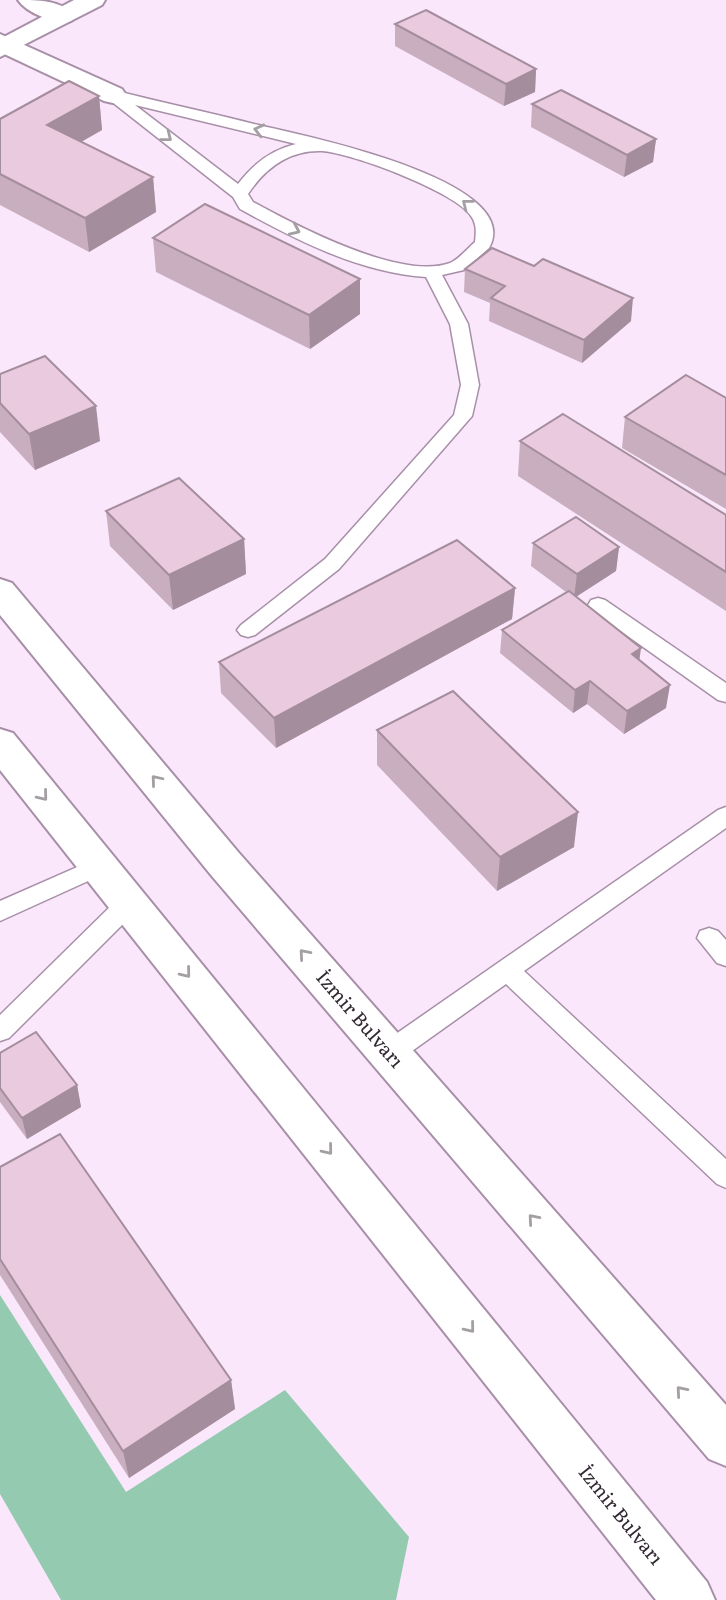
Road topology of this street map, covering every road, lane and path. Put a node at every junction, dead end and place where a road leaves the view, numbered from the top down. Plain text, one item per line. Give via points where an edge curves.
1 (93, 0) edge
2 (46, 5) edge
3 (2, 41) edge
4 (113, 95) junction
5 (325, 146) junction
6 (240, 194) junction
7 (432, 272) junction
8 (0, 591) edge
9 (598, 605) dead end
10 (248, 630) dead end
11 (726, 694) edge
12 (0, 743) edge
13 (726, 816) edge
14 (100, 866) junction
15 (129, 903) junction
16 (0, 912) edge
17 (709, 938) dead end
18 (726, 956) edge
19 (507, 970) junction
20 (0, 1031) edge
21 (389, 1053) junction
22 (726, 1176) edge
23 (726, 1442) edge
24 (689, 1600) edge

1 - 2 main road
2 - 3 main road
3 - 4 main road
5 -> 4 lane
4 -> 6 lane
5 - 6 lane via 281,154 250,177
7 -> 5 lane via 458,266 483,244 486,227 474,208 357,152
6 -> 7 lane via 246,205 271,219 355,256 396,270
7 - 10 lane via 459,324 470,385 463,416 332,564
21 -> 8 main road, İzmir Bulvarı via 225,864
9 - 11 lane
12 -> 14 main road, İzmir Bulvarı
13 - 19 lane
14 - 15 main road, İzmir Bulvarı
14 - 16 lane
15 - 20 lane
15 -> 24 main road, İzmir Bulvarı
17 - 18 lane
19 - 21 lane
19 - 22 lane
23 -> 21 main road, İzmir Bulvarı

